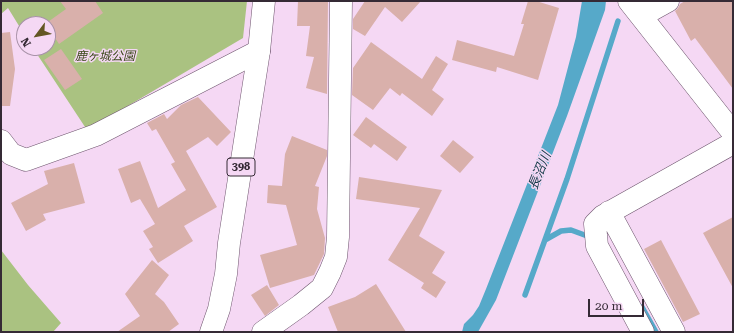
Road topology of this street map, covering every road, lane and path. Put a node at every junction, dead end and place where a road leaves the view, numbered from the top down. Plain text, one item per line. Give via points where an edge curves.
1 (264, 1) edge
2 (341, 1) edge
3 (668, 1) edge
4 (635, 9) edge
5 (259, 51) junction
6 (733, 133) edge
7 (733, 143) edge
8 (4, 152) edge
9 (602, 218) junction
10 (211, 332) edge
11 (263, 332) edge
12 (643, 332) edge
13 (674, 332) edge

1 - 5 main road, 398
2 - 11 main road via 336,257 322,288
3 - 4 main road
4 - 6 main road
5 - 8 main road via 96,135 26,160
5 - 10 main road, 398 via 226,274
7 - 9 main road
9 - 12 main road via 597,246
9 - 13 main road

